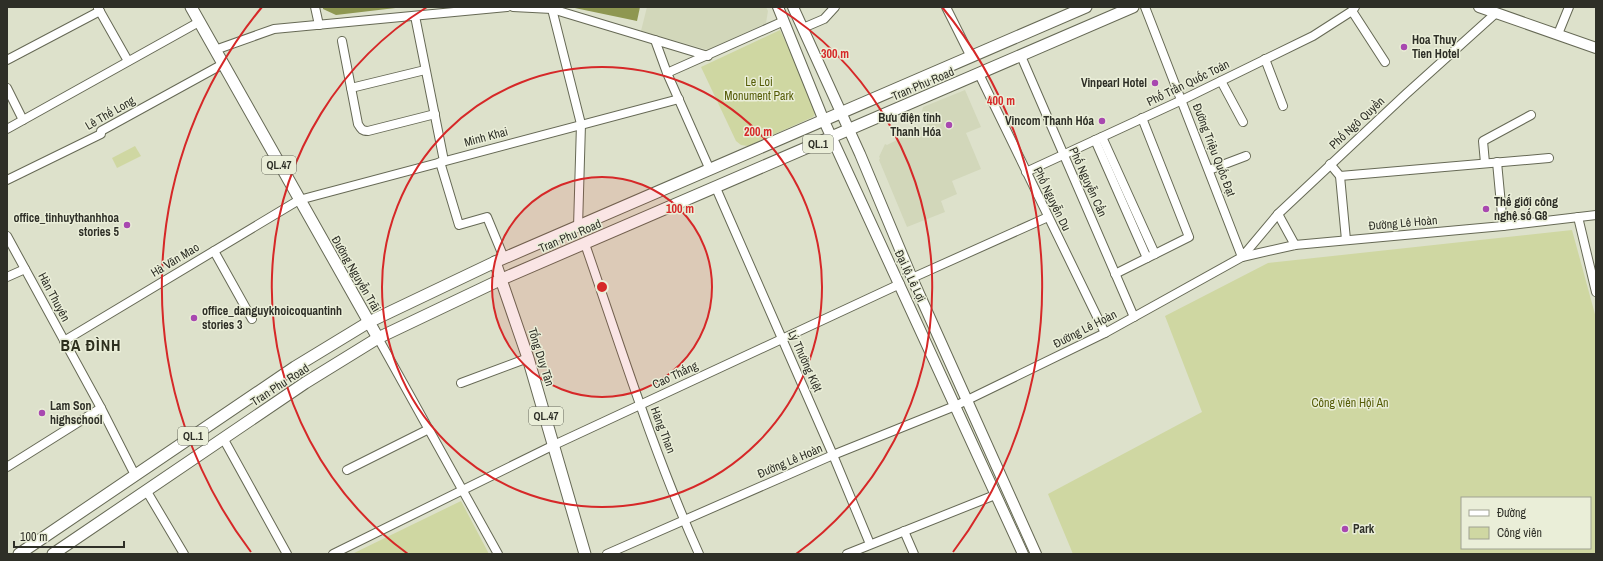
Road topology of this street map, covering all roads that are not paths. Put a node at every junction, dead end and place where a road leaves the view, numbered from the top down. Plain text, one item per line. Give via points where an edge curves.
1 (191, 7) edge
2 (315, 7) edge
3 (507, 7) edge
4 (513, 7) edge
5 (778, 7) edge
6 (793, 7) edge
7 (835, 7) edge
8 (946, 7) edge
9 (1086, 7) edge
10 (1133, 7) edge
11 (1145, 7) edge
12 (1479, 7) edge
13 (1568, 7) edge
14 (99, 9) edge
15 (552, 9) junction
16 (1354, 9) edge
17 (432, 10) edge
18 (1496, 13) junction
19 (415, 16) junction
20 (784, 21) junction
21 (1055, 21) junction
22 (199, 22) junction
23 (319, 25) junction
24 (803, 28) junction
25 (1558, 34) junction
26 (1062, 38) junction
27 (655, 40) junction
28 (342, 41) dead end
29 (1596, 48) edge
30 (215, 50) junction
31 (708, 56) junction
32 (1020, 56) junction
33 (971, 57) junction
34 (7, 60) edge
35 (1265, 60) junction
36 (128, 61) junction
37 (1385, 62) dead end
38 (223, 64) junction
39 (424, 70) junction
40 (667, 73) junction
41 (979, 74) junction
42 (1221, 81) junction
43 (7, 88) edge
44 (351, 88) junction
45 (679, 99) junction
46 (1182, 100) junction
47 (1283, 106) dead end
48 (842, 113) junction
49 (435, 114) junction
50 (1531, 115) dead end
51 (1142, 118) junction
52 (24, 120) junction
53 (824, 121) junction
54 (1243, 122) dead end
55 (581, 124) junction
56 (7, 129) edge
57 (849, 130) junction
58 (832, 138) junction
59 (1098, 139) junction
60 (1063, 155) junction
61 (1246, 156) dead end
62 (1549, 158) dead end
63 (442, 161) junction
64 (1497, 162) junction
65 (1485, 163) junction
66 (1330, 164) junction
67 (710, 170) junction
68 (1209, 170) junction
69 (1026, 172) junction
70 (1340, 176) junction
71 (7, 180) edge
72 (716, 188) junction
73 (299, 200) junction
74 (1278, 214) junction
75 (1596, 215) edge
76 (1048, 217) junction
77 (1578, 217) junction
78 (1503, 226) junction
79 (578, 227) junction
80 (7, 236) edge
81 (1346, 240) junction
82 (585, 244) junction
83 (1295, 245) junction
84 (214, 251) junction
85 (1155, 254) junction
86 (1242, 257) junction
87 (1147, 258) junction
88 (499, 260) junction
89 (25, 269) junction
90 (1115, 274) junction
91 (1594, 275) edge
92 (7, 277) edge
93 (912, 278) junction
94 (502, 279) junction
95 (900, 284) junction
96 (1596, 292) edge
97 (1134, 317) junction
98 (252, 319) dead end
99 (369, 322) junction
100 (1105, 333) junction
101 (378, 338) junction
102 (782, 338) junction
103 (64, 341) junction
104 (528, 358) junction
105 (461, 383) dead end
106 (966, 400) junction
107 (640, 405) junction
108 (955, 406) junction
109 (101, 408) junction
110 (429, 428) junction
111 (223, 438) junction
112 (554, 445) junction
113 (833, 455) junction
114 (7, 467) edge
115 (347, 470) dead end
116 (135, 475) junction
117 (146, 490) junction
118 (462, 490) junction
119 (995, 495) junction
120 (684, 520) junction
121 (904, 531) junction
122 (870, 544) junction
123 (19, 554) edge
124 (53, 554) edge
125 (184, 554) edge
126 (287, 554) edge
127 (333, 554) edge
128 (498, 554) edge
129 (585, 554) edge
130 (607, 554) edge
131 (699, 554) edge
132 (847, 554) edge
133 (914, 554) edge
134 (1023, 554) edge
135 (1036, 554) edge

1 - 22 highway, Đường Nguyễn Trãi / QL.47
2 - 23 street
3 - 17 street
4 - 15 street
5 - 20 main road, Đại lộ Lê Lợi
6 - 24 main road, Đại lộ Lê Lợi
7 - 24 street via 824,19
8 - 33 street
9 - 21 highway, Tran Phu Road / QL.1
10 - 26 highway, Tran Phu Road / QL.1
11 - 46 street, Đường Triệu Quốc Đạt
12 - 18 main road
13 - 25 street
14 - 34 street
14 - 36 street
15 - 27 street
15 - 55 street
16 - 35 street, Phố Trần Quốc Toản via 1318,33
16 - 37 street
17 - 19 street
18 - 25 main road
18 - 66 street, Phố Ngô Quyền
19 - 23 street
19 - 39 street
20 - 31 street
20 - 53 main road, Đại lộ Lê Lợi
21 - 26 highway
21 - 33 highway, Tran Phu Road / QL.1
22 - 30 highway, Đường Nguyễn Trãi / QL.47
22 - 36 street
23 - 30 street via 274,29
24 - 48 main road, Đại lộ Lê Lợi
25 - 29 main road
26 - 32 highway, Tran Phu Road / QL.1
27 - 31 street
27 - 40 street
28 - 44 street
30 - 38 highway, Đường Nguyễn Trãi / QL.47
31 - 40 street
32 - 41 highway, Tran Phu Road / QL.1
32 - 60 street, Phố Nguyễn Cẩn
33 - 48 highway, Tran Phu Road / QL.1
35 - 42 street, Phố Trần Quốc Toản
35 - 47 street
36 - 52 street
38 - 71 street, Lê Thế Long via 102,131 101,134
38 - 73 highway, Đường Nguyễn Trãi / QL.47
39 - 44 street
39 - 49 street
40 - 45 street
41 - 57 highway, Tran Phu Road / QL.1
41 - 69 street, Phố Nguyễn Du
42 - 46 street, Phố Trần Quốc Toản
42 - 54 street
43 - 52 street
44 - 49 street via 358,124 363,131
45 - 55 street, Minh Khai
45 - 67 street
46 - 51 street, Phố Trần Quốc Toản
46 - 68 street, Đường Triệu Quốc Đạt
48 - 53 highway, Tran Phu Road / QL.1
48 - 57 main road, Đại lộ Lê Lợi
49 - 63 street
50 - 65 street via 1483,141
51 - 59 street, Phố Trần Quốc Toản
51 - 85 street via 1189,237
52 - 56 street
53 - 58 main road, Đại lộ Lê Lợi
53 - 67 highway, Tran Phu Road / QL.1
55 - 63 street, Minh Khai
55 - 79 street
57 - 58 highway, Tran Phu Road / QL.1
57 - 93 main road, Đại lộ Lê Lợi
58 - 72 highway, Tran Phu Road / QL.1
58 - 95 main road, Đại lộ Lê Lợi
59 - 60 street, Phố Trần Quốc Toản
59 - 85 street
59 - 87 street
60 - 69 street, Phố Trần Quốc Toản
60 - 90 street, Phố Nguyễn Cẩn
61 - 68 street
62 - 64 street
63 - 73 street, Minh Khai
63 - 88 street via 459,225 487,217
64 - 65 street
64 - 78 street
65 - 70 street
66 - 70 street
66 - 74 street, Phố Ngô Quyền
67 - 79 highway, Tran Phu Road / QL.1
68 - 86 street, Đường Triệu Quốc Đạt
69 - 76 street, Phố Nguyễn Du
70 - 81 street
72 - 82 highway, Tran Phu Road / QL.1
72 - 102 street, Lý Thường Kiệt
73 - 84 street, Hà Văn Mao
73 - 99 highway, Đường Nguyễn Trãi / QL.47
74 - 83 street
74 - 86 street, Phố Ngô Quyền
75 - 77 street, Đường Lê Hoàn
76 - 93 street
76 - 100 street, Phố Nguyễn Du
77 - 78 street, Đường Lê Hoàn
77 - 91 street
78 - 81 street, Đường Lê Hoàn
79 - 82 highway
79 - 88 highway, Tran Phu Road / QL.1
80 - 89 street, Hàn Thuyên
81 - 83 street, Đường Lê Hoàn
82 - 94 highway, Tran Phu Road / QL.1
82 - 107 street, Hàng Than
83 - 86 street, Đường Lê Hoàn
84 - 98 street
84 - 103 street, Hà Văn Mao
85 - 87 street
86 - 97 street, Đường Lê Hoàn
87 - 90 street
88 - 94 highway, Tống Duy Tân / QL.47
88 - 99 highway, Tran Phu Road / QL.1
89 - 92 street
89 - 103 street, Hàn Thuyên
90 - 97 street, Phố Nguyễn Cẩn
91 - 96 street
93 - 106 main road, Đại lộ Lê Lợi
94 - 101 highway, Tran Phu Road / QL.1
94 - 104 highway, Tống Duy Tân / QL.47
95 - 102 street, Cao Thắng
95 - 108 main road, Đại lộ Lê Lợi
97 - 100 street, Đường Lê Hoàn
99 - 101 highway, Đường Nguyễn Trãi / QL.47
99 - 116 highway, Tran Phu Road / QL.1 via 295,367
100 - 106 street, Đường Lê Hoàn
101 - 110 street, Đường Nguyễn Trãi
101 - 111 highway, Tran Phu Road / QL.1
102 - 107 street, Cao Thắng
102 - 113 street, Lý Thường Kiệt
103 - 109 street, Hàn Thuyên
104 - 105 street
104 - 112 highway, Tống Duy Tân / QL.47
106 - 108 street, Đường Lê Hoàn
106 - 135 main road, Đại lộ Lê Lợi
107 - 112 street, Cao Thắng
107 - 120 street, Hàng Than
108 - 113 street, Đường Lê Hoàn
108 - 119 main road, Đại lộ Lê Lợi
109 - 114 street
109 - 116 street, Hàn Thuyên
110 - 115 street
110 - 118 street, Đường Nguyễn Trãi
111 - 117 highway, Tran Phu Road / QL.1
111 - 126 street
112 - 118 street, Cao Thắng
112 - 129 highway, Tống Duy Tân / QL.47
113 - 120 street, Đường Lê Hoàn
113 - 122 street, Lý Thường Kiệt
116 - 117 highway
116 - 123 highway, Tran Phu Road / QL.1
117 - 124 highway, Tran Phu Road / QL.1
117 - 125 street
118 - 127 street, Cao Thắng
118 - 128 street, Đường Nguyễn Trãi
119 - 121 street
119 - 134 main road, Đại lộ Lê Lợi
120 - 130 street, Đường Lê Hoàn
120 - 131 street, Hàng Than
121 - 122 street
121 - 133 street
122 - 132 street

